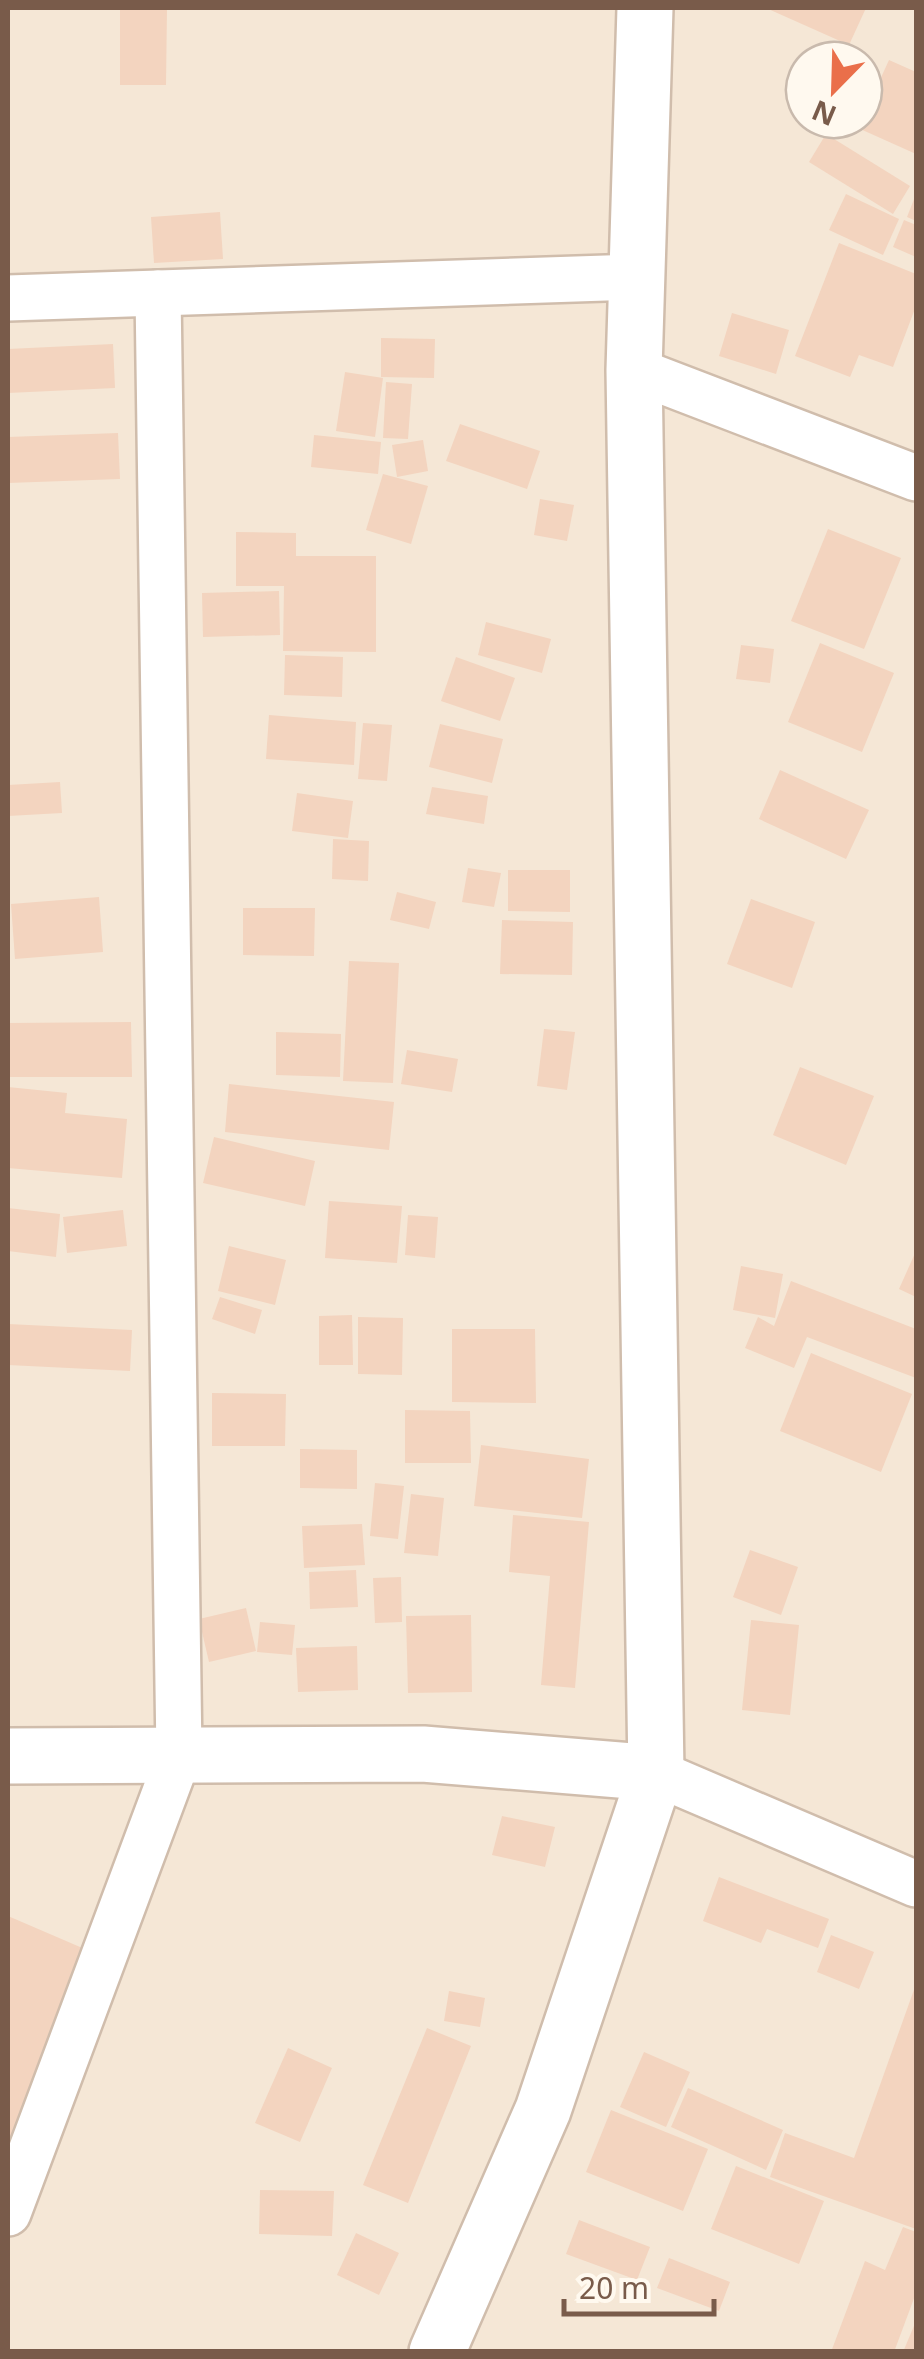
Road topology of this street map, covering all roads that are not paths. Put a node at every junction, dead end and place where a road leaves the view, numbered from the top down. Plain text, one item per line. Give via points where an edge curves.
1 (645, 8) edge
2 (636, 277) junction
3 (158, 293) junction
4 (8, 298) edge
5 (634, 370) junction
6 (916, 478) edge
7 (179, 1755) junction
8 (8, 1756) edge
9 (656, 1773) junction
10 (916, 1884) edge
11 (8, 2212) edge
12 (438, 2352) edge

1 - 2 street
2 - 3 street
2 - 5 street
3 - 4 street
3 - 7 street
5 - 6 street
5 - 9 street
7 - 8 street
7 - 9 street via 423,1754
7 - 11 street
9 - 10 street
9 - 12 street via 544,2110

